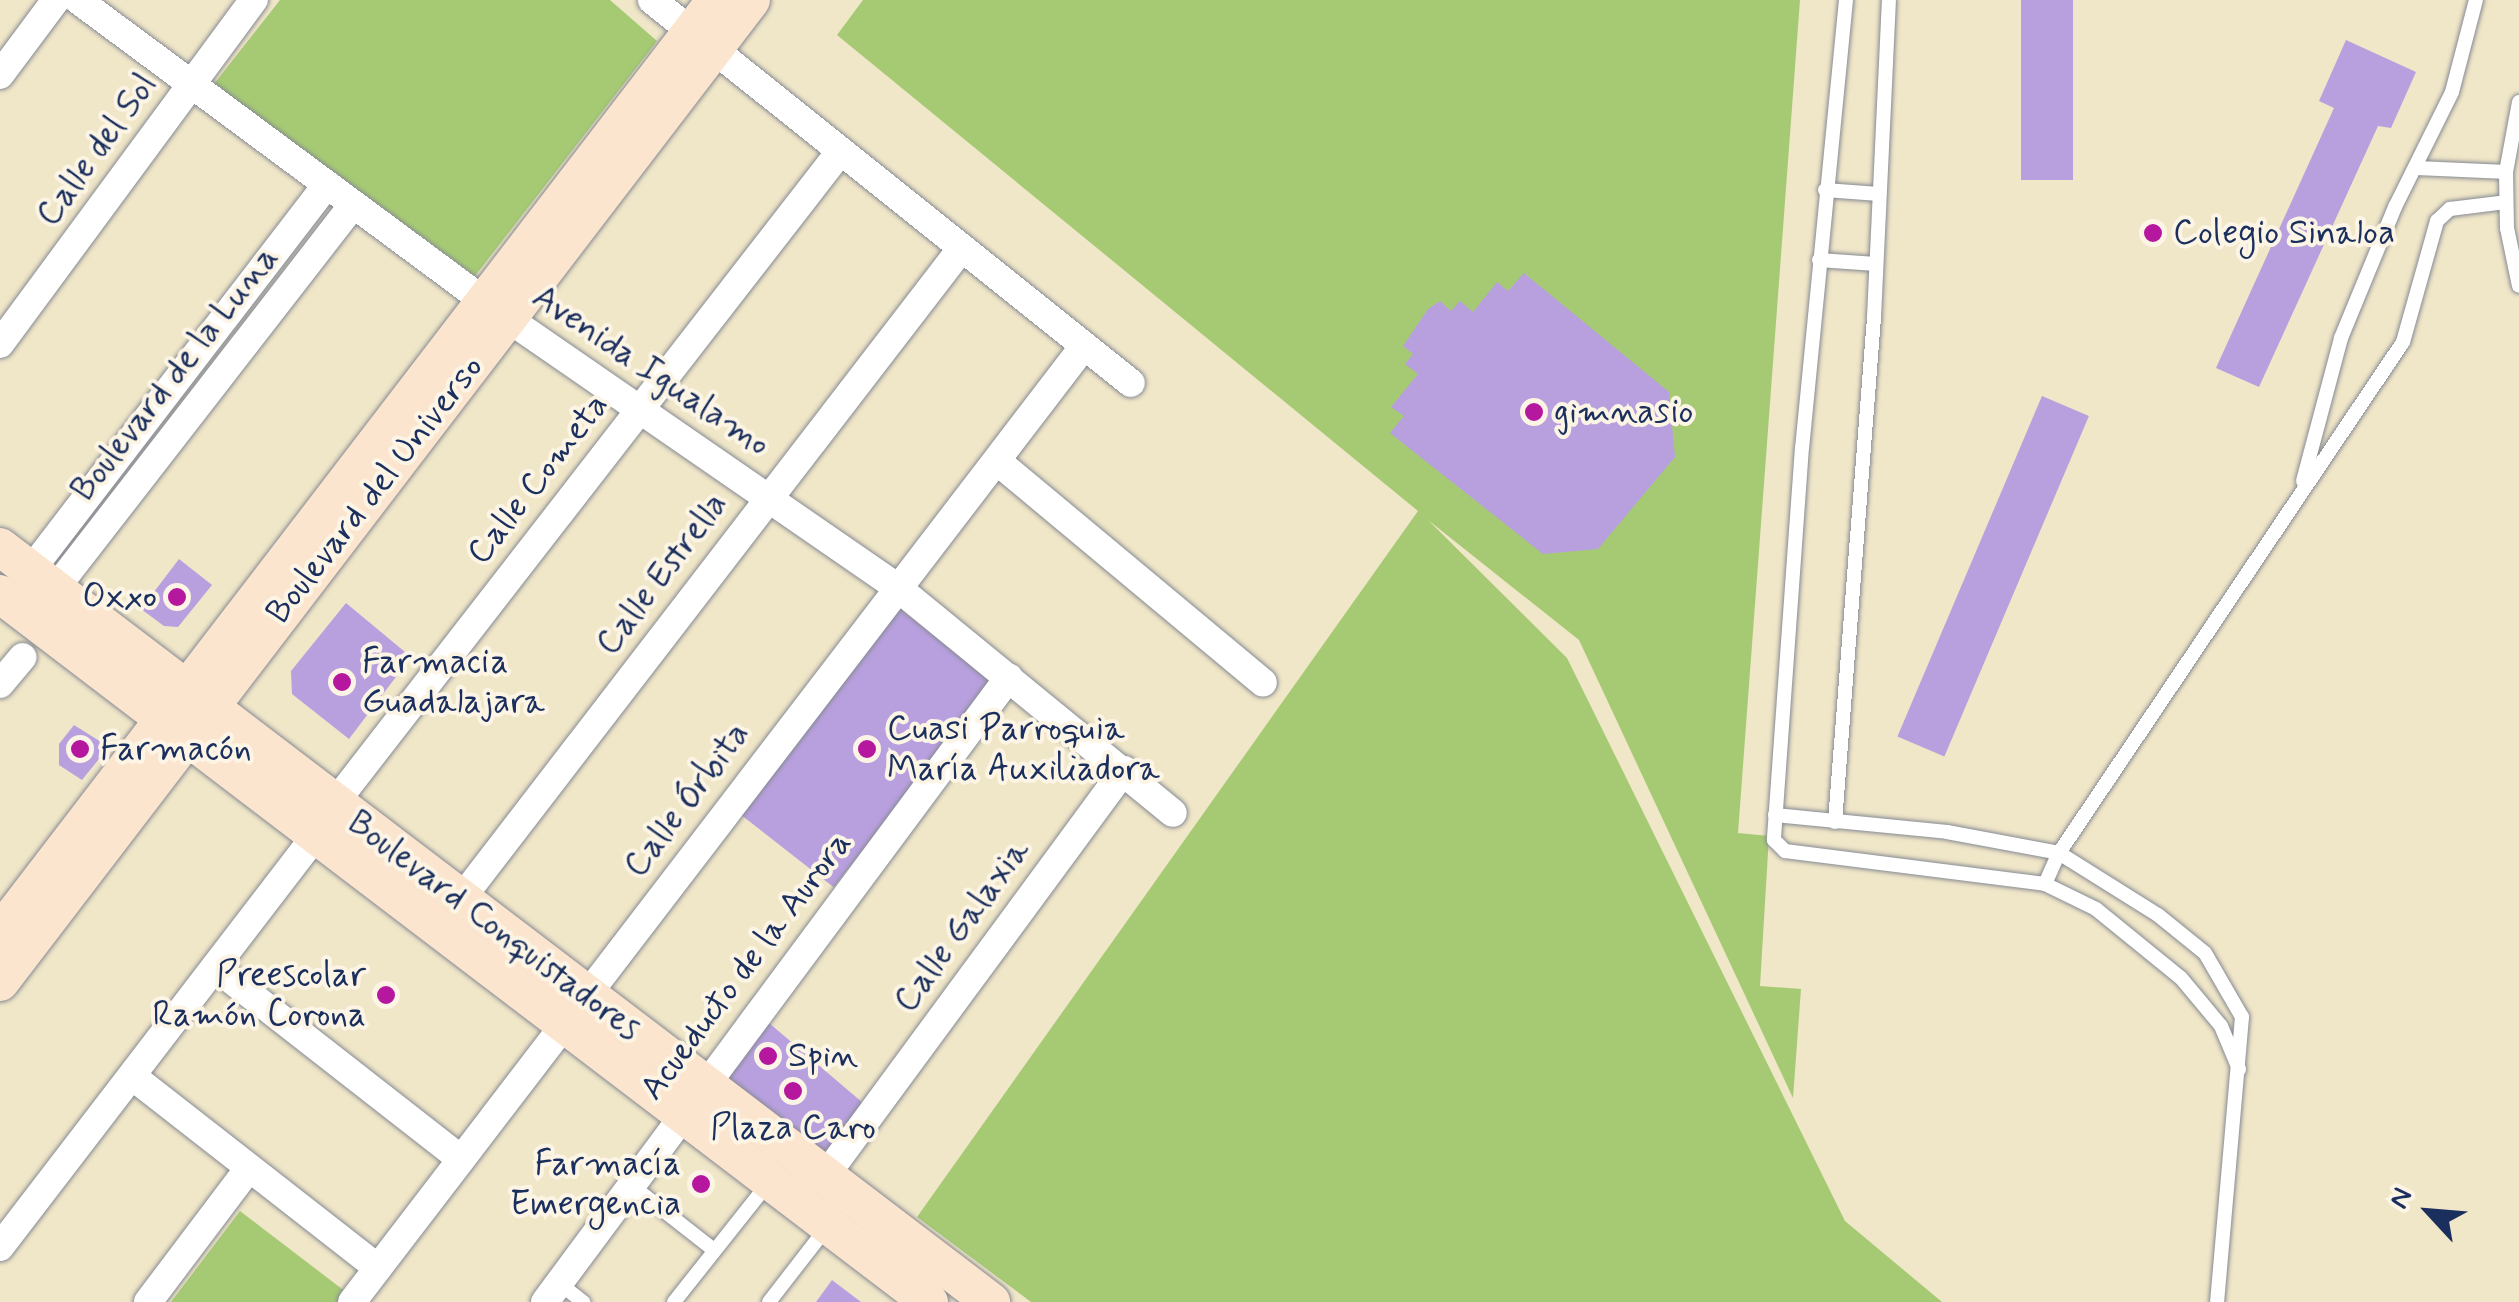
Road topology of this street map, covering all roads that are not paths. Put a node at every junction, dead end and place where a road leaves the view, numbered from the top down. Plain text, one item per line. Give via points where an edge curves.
1 (56, 0) edge
2 (78, 0) edge
3 (254, 0) edge
4 (652, 0) edge
5 (716, 0) edge
6 (751, 0) edge
7 (1846, 0) edge
8 (1889, 0) edge
9 (2476, 0) edge
10 (702, 41) junction
11 (0, 75) edge
12 (192, 84) junction
13 (2519, 102) edge
14 (839, 153) junction
15 (2418, 168) junction
16 (2506, 172) junction
17 (326, 184) junction
18 (1825, 190) junction
19 (1879, 194) junction
20 (2506, 202) junction
21 (354, 204) junction
22 (960, 249) junction
23 (1820, 260) junction
24 (1876, 264) junction
25 (2519, 286) edge
26 (495, 310) junction
27 (2, 336) edge
28 (1084, 346) junction
29 (1131, 383) dead end
30 (641, 408) junction
31 (138, 430) junction
32 (164, 449) junction
33 (997, 461) junction
34 (2300, 491) junction
35 (767, 496) junction
36 (0, 547) edge
37 (43, 580) junction
38 (898, 588) junction
39 (0, 594) edge
40 (23, 657) dead end
41 (1009, 677) junction
42 (1263, 682) dead end
43 (0, 684) edge
44 (186, 712) junction
45 (1124, 770) junction
46 (1173, 813) dead end
47 (1775, 816) junction
48 (326, 820) junction
49 (1835, 822) junction
50 (2059, 853) junction
51 (2045, 884) junction
52 (461, 899) junction
53 (0, 933) edge
54 (215, 967) junction
55 (0, 982) edge
56 (586, 996) junction
57 (562, 1027) junction
58 (2240, 1069) junction
59 (132, 1076) junction
60 (692, 1100) junction
61 (461, 1159) junction
62 (249, 1168) junction
63 (826, 1175) junction
64 (770, 1182) junction
65 (630, 1185) junction
66 (829, 1226) junction
67 (0, 1247) edge
68 (714, 1250) junction
69 (943, 1266) junction
70 (378, 1268) junction
71 (552, 1292) edge
72 (922, 1300) edge
73 (148, 1302) edge
74 (352, 1302) edge
75 (582, 1302) edge
76 (674, 1302) edge
77 (771, 1302) edge
78 (991, 1302) edge
79 (2217, 1302) edge

1 - 11 street
2 - 12 street, Avenida Igualamo
3 - 12 street, Calle del Sol
4 - 10 street
5 - 10 street, Boulevard del Universo
6 - 10 street, Boulevard del Universo
7 - 18 lane
8 - 19 lane
9 - 15 lane via 2452,92
10 - 14 street
10 - 26 street, Boulevard del Universo
12 - 17 street, Avenida Igualamo
12 - 27 street, Calle del Sol
13 - 16 lane
14 - 22 street
14 - 30 street, Calle Cometa
15 - 16 lane
15 - 34 lane via 2342,338
16 - 20 lane
17 - 21 street, Avenida Igualamo
17 - 31 street, Boulevard de la Luna
18 - 19 lane
18 - 23 lane
19 - 24 lane
20 - 25 lane
20 - 34 lane via 2450,209 2437,221 2403,342
21 - 26 street, Avenida Igualamo
21 - 32 street, Boulevard de la Luna
22 - 28 street
22 - 35 street, Calle Estrella
23 - 24 lane
23 - 47 lane
24 - 49 lane
26 - 30 street, Avenida Igualamo
26 - 44 street, Boulevard del Universo
28 - 29 street
28 - 33 street, Calle Órbita
30 - 35 street, Avenida Igualamo
30 - 48 street, Calle Cometa
31 - 32 street
31 - 37 street, Boulevard de la Luna
32 - 37 street, Boulevard de la Luna
33 - 38 street, Calle Órbita
33 - 42 street
34 - 50 lane
35 - 38 street, Avenida Igualamo
35 - 52 street, Calle Estrella
36 - 37 street, Boulevard Conquistadores
37 - 44 street, Boulevard Conquistadores
38 - 41 street, Avenida Igualamo
38 - 56 street, Calle Órbita
39 - 44 street, Boulevard Conquistadores
40 - 43 street
41 - 45 street, Avenida Igualamo
41 - 60 street, Acueducto de la Aurora
44 - 48 street, Boulevard Conquistadores
44 - 53 street, Boulevard del Universo
44 - 55 street, Boulevard del Universo
45 - 46 street, Avenida Igualamo
45 - 63 street, Calle Galaxia
47 - 49 lane
47 - 51 lane via 1774,840 1785,851
48 - 52 street, Boulevard Conquistadores
48 - 54 street, Calle Cometa
48 - 57 street, Boulevard Conquistadores
49 - 50 lane via 2016,841
50 - 51 lane
50 - 58 lane via 2205,953 2242,1016
51 - 58 lane via 2096,910 2181,978 2221,1026
52 - 56 street, Boulevard Conquistadores
54 - 59 street, Calle Cometa
54 - 61 street
56 - 57 street, Calle Órbita
56 - 60 street, Boulevard Conquistadores
57 - 60 street, Boulevard Conquistadores
57 - 61 street, Calle Órbita
58 - 79 lane
59 - 62 street
59 - 67 street, Calle Cometa
60 - 63 street, Boulevard Conquistadores
60 - 64 street, Boulevard Conquistadores
60 - 65 street, Acueducto de la Aurora
61 - 70 street, Calle Órbita
62 - 70 street
62 - 73 street
63 - 69 street, Boulevard Conquistadores
64 - 66 street, Boulevard Conquistadores
64 - 68 lane
65 - 68 lane
65 - 71 street, Acueducto de la Aurora
66 - 72 street, Boulevard Conquistadores
66 - 77 lane
68 - 76 lane
69 - 72 street
69 - 78 street, Boulevard Conquistadores
70 - 74 street, Calle Órbita
71 - 75 lane

